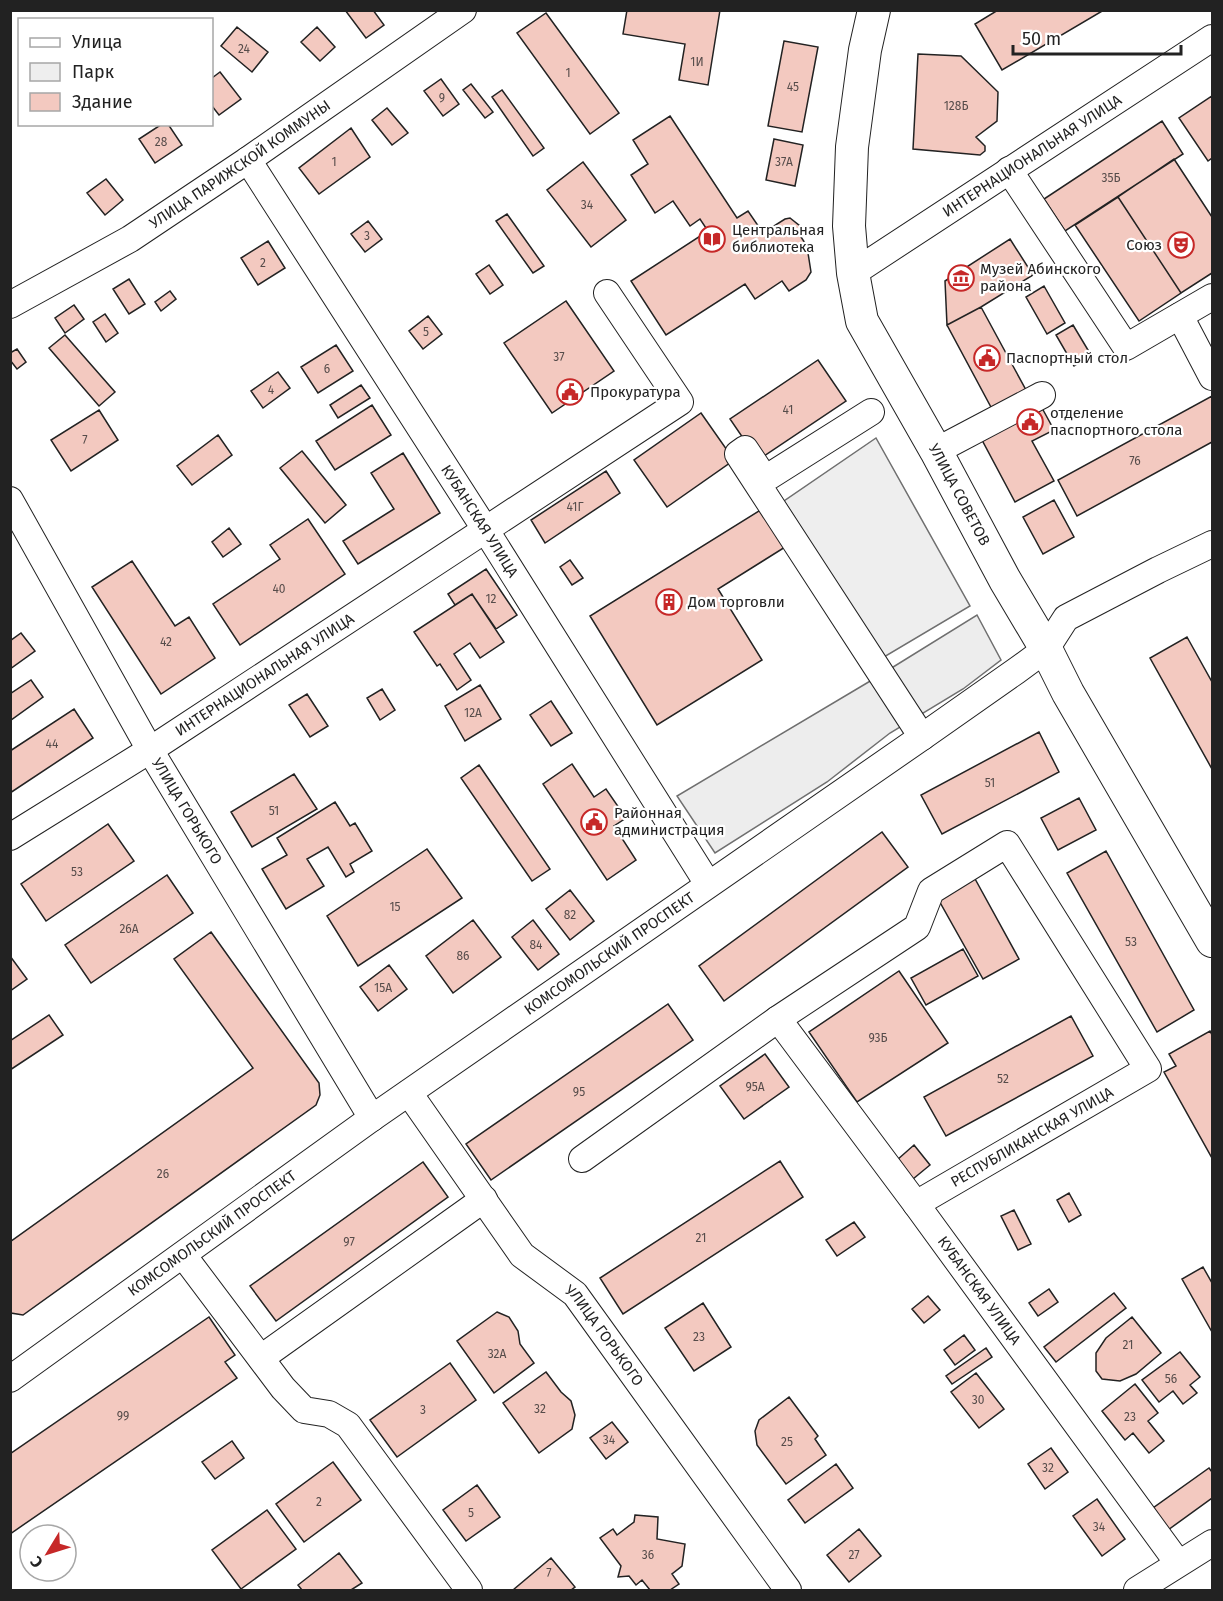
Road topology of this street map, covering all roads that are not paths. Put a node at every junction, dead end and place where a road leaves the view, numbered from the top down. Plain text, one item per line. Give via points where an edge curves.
1 (463, 10) edge
2 (874, 10) edge
3 (1212, 38) edge
4 (248, 160) junction
5 (1009, 170) junction
6 (853, 273) junction
7 (607, 293) dead end
8 (1212, 297) edge
9 (10, 306) edge
10 (1180, 316) junction
11 (1212, 377) edge
12 (1042, 395) dead end
13 (871, 412) dead end
14 (936, 452) junction
15 (10, 500) edge
16 (485, 529) junction
17 (1212, 544) edge
18 (1046, 649) junction
19 (922, 737) junction
20 (150, 750) junction
21 (10, 837) edge
22 (708, 884) junction
23 (1212, 941) edge
24 (778, 1019) junction
25 (409, 1093) junction
26 (372, 1118) junction
27 (582, 1159) dead end
28 (484, 1199) junction
29 (916, 1204) junction
30 (183, 1255) junction
31 (261, 1359) junction
32 (10, 1379) edge
33 (1212, 1543) edge
34 (1178, 1563) junction
35 (469, 1590) edge
36 (788, 1590) edge
37 (1137, 1590) edge

1 - 4 street, УЛИЦА ПАРИЖСКОЙ КОММУНЫ
2 - 6 main road, УЛИЦА СОВЕТОВ via 852,147 849,226
3 - 5 street, ИНТЕРНАЦИОНАЛЬНАЯ УЛИЦА
4 - 9 street, УЛИЦА ПАРИЖСКОЙ КОММУНЫ via 130,239
4 - 16 street, КУБАНСКАЯ УЛИЦА
5 - 6 street, ИНТЕРНАЦИОНАЛЬНАЯ УЛИЦА
5 - 10 street via 1126,347
6 - 14 main road, УЛИЦА СОВЕТОВ via 862,321
7 - 16 street, ИНТЕРНАЦИОНАЛЬНАЯ УЛИЦА via 680,402
8 - 10 street
10 - 11 street
12 - 14 street
13 - 19 street via 765,479 744,449 738,454
14 - 18 main road, УЛИЦА СОВЕТОВ
15 - 20 street, УЛИЦА ГОРЬКОГО
16 - 20 street, ИНТЕРНАЦИОНАЛЬНАЯ УЛИЦА
16 - 22 street, КУБАНСКАЯ УЛИЦА
17 - 18 street, КОМСОМОЛЬСКИЙ ПРОСПЕКТ via 1066,618
18 - 19 street, КОМСОМОЛЬСКИЙ ПРОСПЕКТ
18 - 23 main road, УЛИЦА СОВЕТОВ
19 - 22 street, КОМСОМОЛЬСКИЙ ПРОСПЕКТ
20 - 21 street, ИНТЕРНАЦИОНАЛЬНАЯ УЛИЦА
20 - 26 street, УЛИЦА ГОРЬКОГО
22 - 25 street, КОМСОМОЛЬСКИЙ ПРОСПЕКТ
24 - 27 street
24 - 29 street, КУБАНСКАЯ УЛИЦА
24 - 29 street, РЕСПУБЛИКАНСКАЯ УЛИЦА via 916,927 931,891 1007,844 1148,1069
25 - 26 street, КОМСОМОЛЬСКИЙ ПРОСПЕКТ
25 - 28 street, УЛИЦА ГОРЬКОГО
26 - 30 street, КОМСОМОЛЬСКИЙ ПРОСПЕКТ
28 - 31 street
28 - 36 street, УЛИЦА ГОРЬКОГО via 522,1255 575,1294
29 - 34 street, КУБАНСКАЯ УЛИЦА
30 - 31 street
30 - 32 street, КОМСОМОЛЬСКИЙ ПРОСПЕКТ
31 - 35 street via 304,1410 329,1414 348,1425
33 - 34 street
34 - 37 street

